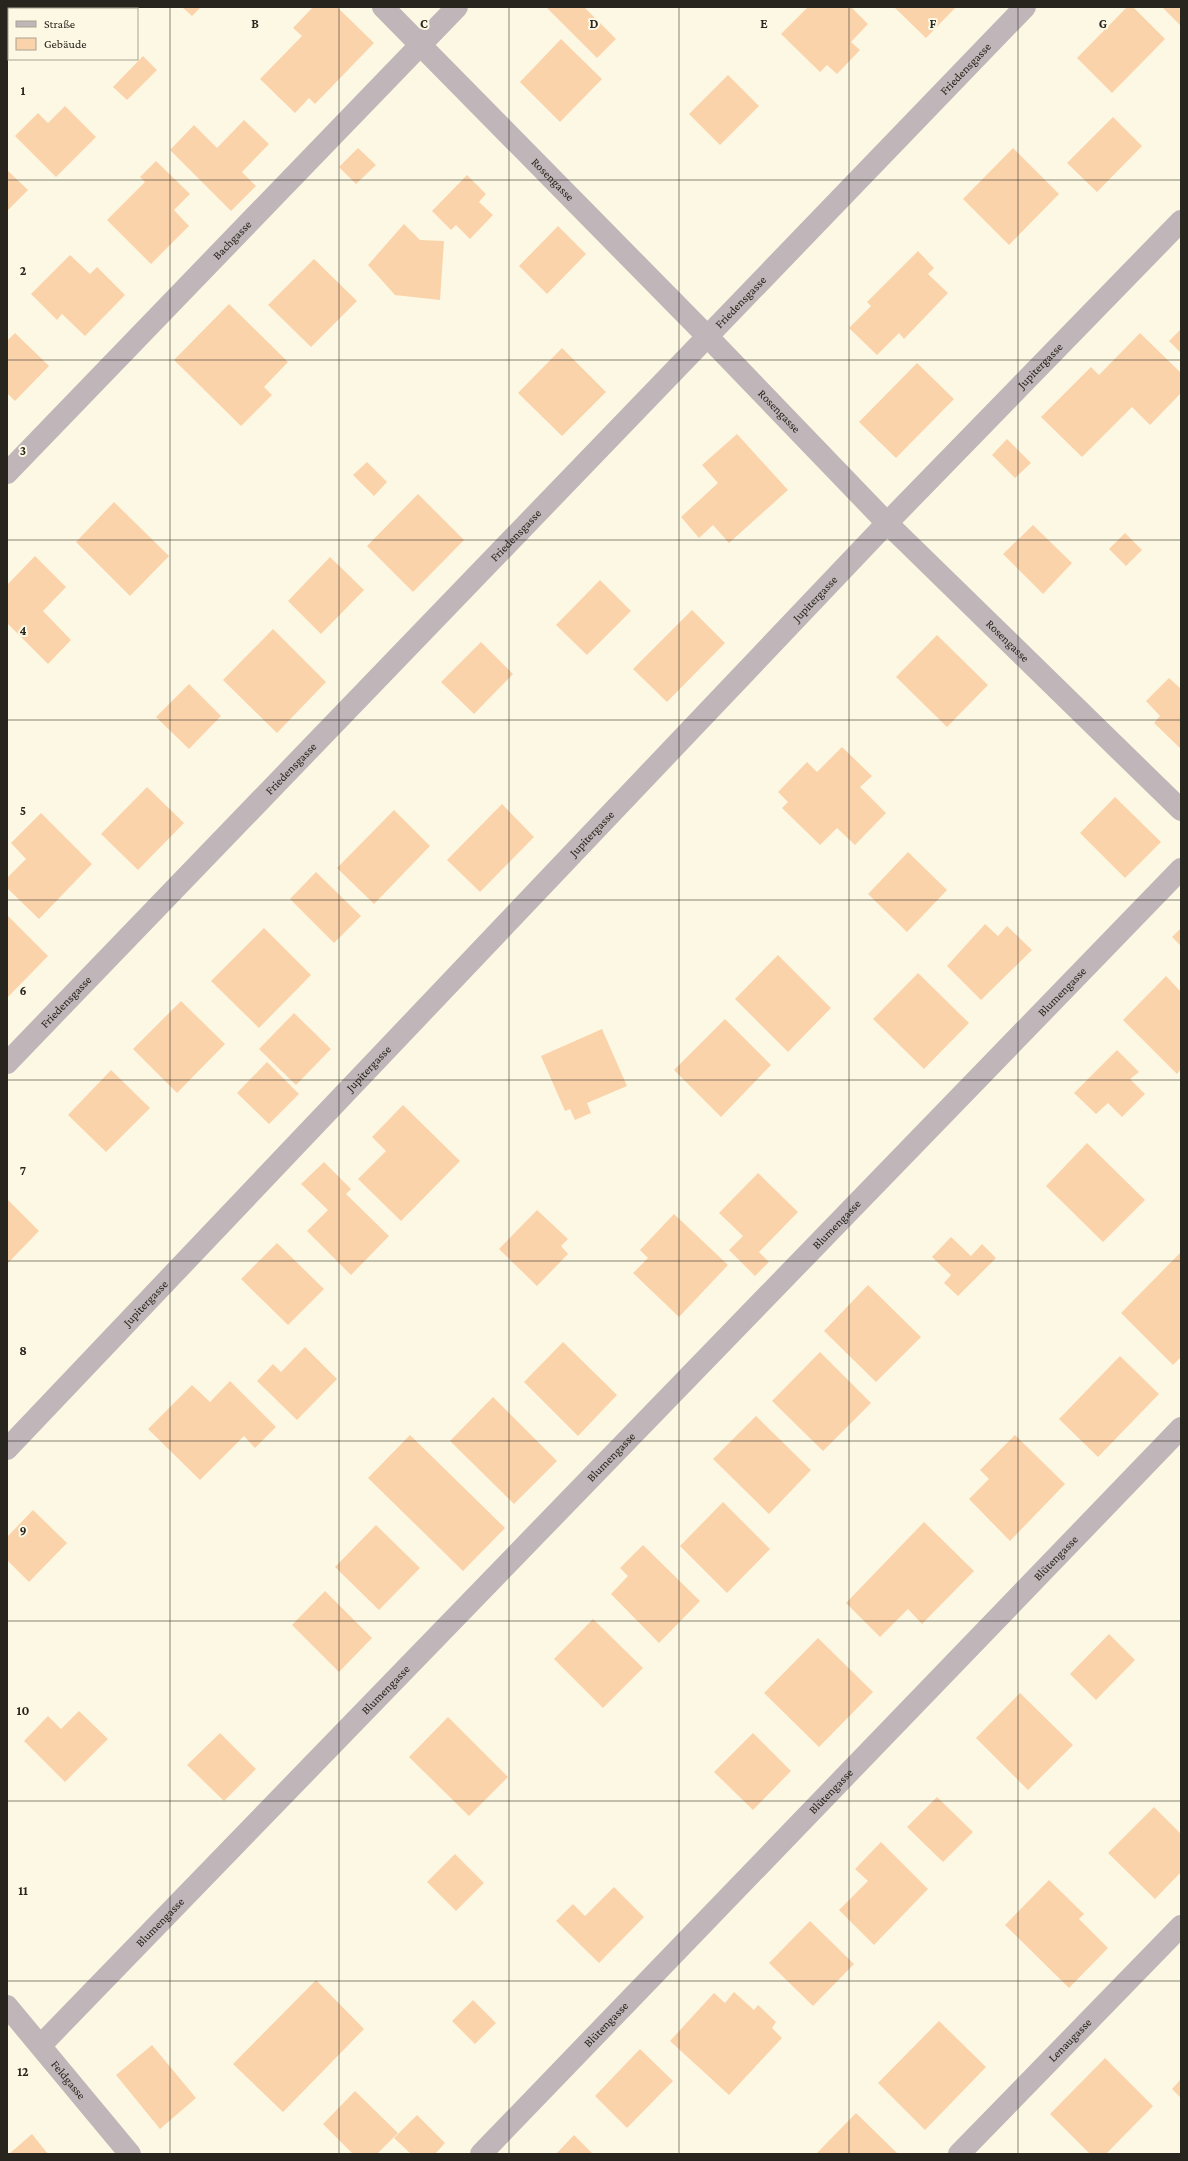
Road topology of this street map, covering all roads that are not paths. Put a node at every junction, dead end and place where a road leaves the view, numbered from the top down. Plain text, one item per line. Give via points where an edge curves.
1 (383, 7) edge
2 (457, 7) edge
3 (1025, 7) edge
4 (422, 45) junction
5 (1181, 221) edge
6 (708, 337) junction
7 (7, 473) edge
8 (887, 523) junction
9 (1181, 810) edge
10 (1181, 869) edge
11 (7, 1063) edge
12 (1181, 1428) edge
13 (7, 1450) edge
14 (1181, 1926) edge
15 (7, 2006) edge
16 (41, 2045) junction
17 (130, 2154) edge
18 (481, 2154) edge
19 (959, 2154) edge

1 - 4 street, Rosengasse
2 - 4 street, Bachgasse
3 - 6 street, Friedensgasse
4 - 6 street, Rosengasse
4 - 7 street, Bachgasse
5 - 8 street, Jupitergasse
6 - 8 street, Rosengasse
6 - 11 street, Friedensgasse
8 - 9 street, Rosengasse
8 - 13 street, Jupitergasse
10 - 16 street, Blumengasse
12 - 18 street, Blütengasse
14 - 19 street, Lenaugasse
15 - 16 street, Feldgasse
16 - 17 street, Feldgasse

